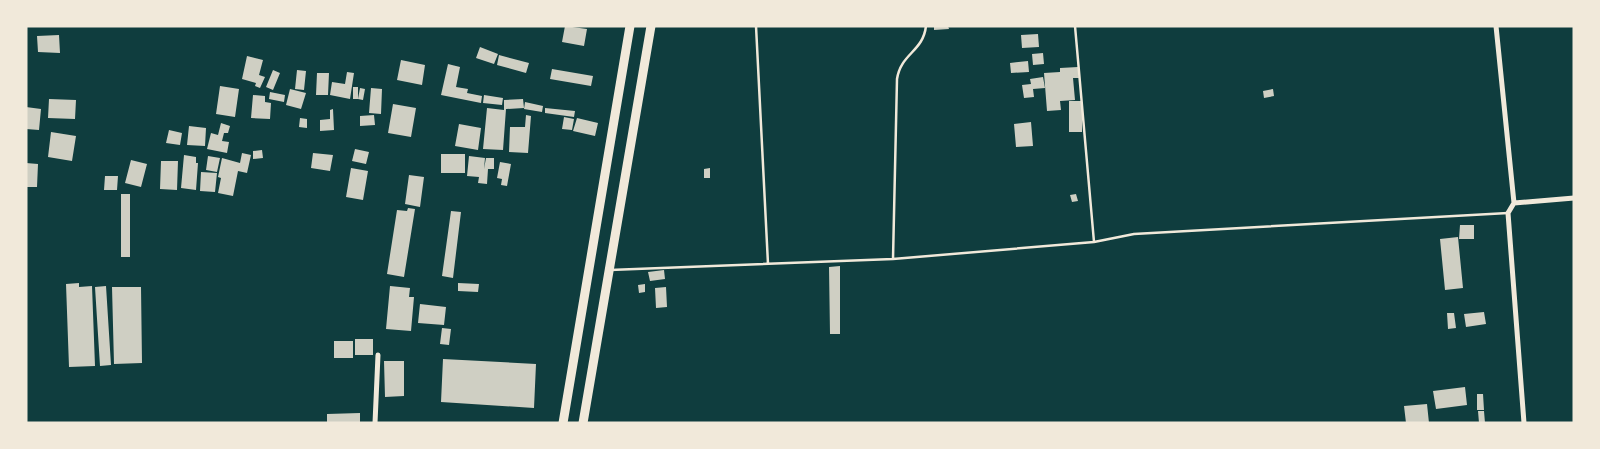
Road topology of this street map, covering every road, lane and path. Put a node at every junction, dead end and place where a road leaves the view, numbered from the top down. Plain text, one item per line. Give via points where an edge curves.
1 (630, 26) edge
2 (650, 26) edge
3 (756, 26) edge
4 (926, 26) edge
5 (1075, 26) edge
6 (1496, 26) edge
7 (1574, 198) edge
8 (1514, 203) junction
9 (1508, 213) junction
10 (1094, 242) junction
11 (893, 259) junction
12 (768, 264) junction
13 (609, 270) junction
14 (378, 355) dead end
15 (375, 423) edge
16 (563, 423) edge
17 (583, 423) edge
18 (1524, 423) edge

1 - 16 highway
2 - 13 highway
3 - 12 lane
4 - 11 lane via 921,45 904,59 898,79
5 - 10 lane
6 - 8 street
7 - 8 street
8 - 9 street
9 - 10 lane via 1134,234
9 - 18 street
10 - 11 lane
11 - 12 lane
12 - 13 lane
13 - 17 highway
14 - 15 street

